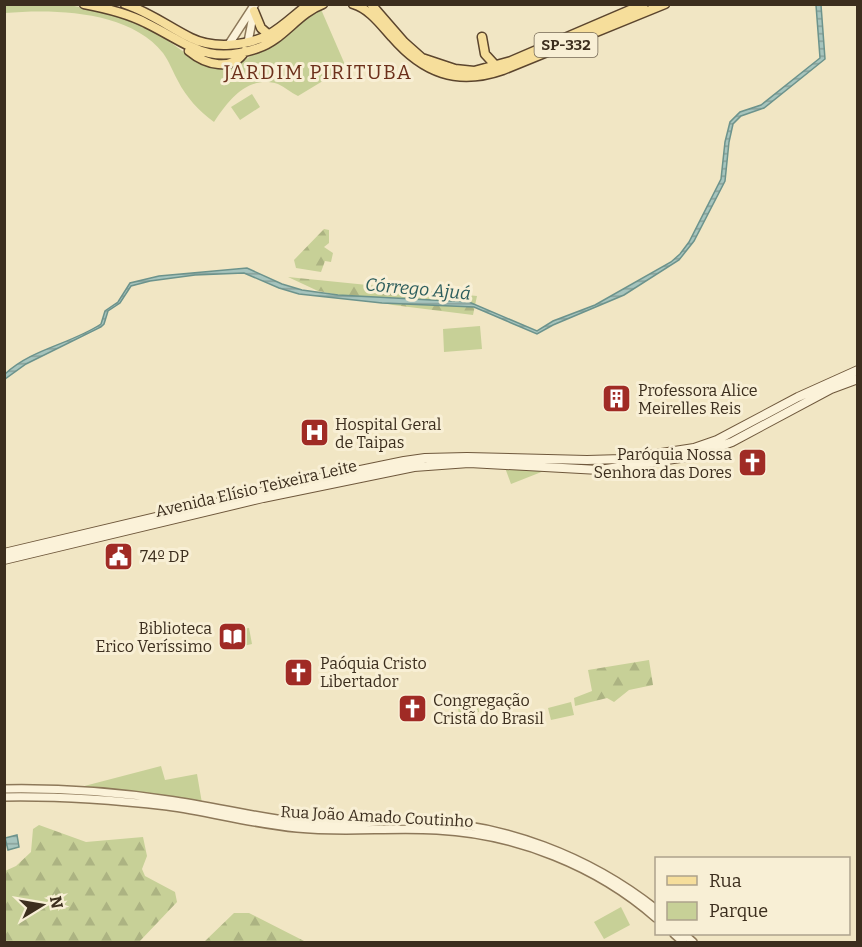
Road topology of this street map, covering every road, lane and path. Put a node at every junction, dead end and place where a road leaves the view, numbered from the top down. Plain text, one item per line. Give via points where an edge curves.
1 (84, 4) edge
2 (125, 4) edge
3 (137, 4) edge
4 (309, 4) edge
5 (323, 4) edge
6 (353, 4) edge
7 (370, 4) edge
8 (644, 4) edge
9 (665, 4) edge
10 (255, 7) edge
11 (148, 14) junction
12 (269, 35) junction
13 (482, 37) dead end
14 (248, 42) junction
15 (229, 44) junction
16 (245, 52) junction
17 (496, 66) junction
18 (858, 370) edge
19 (858, 379) edge
20 (4, 553) edge
21 (4, 560) edge
22 (4, 789) edge
23 (4, 797) edge
24 (655, 908) edge
25 (655, 917) edge

1 - 16 main road via 133,17 182,44 201,60 220,64 236,61
2 - 11 main road
3 - 11 street
4 - 12 main road
5 - 16 main road via 268,44
6 - 9 main road, SP-332 via 374,17 405,52 422,64 465,78 510,68
7 - 17 main road, SP-332 via 422,58 455,69 474,71
8 - 17 main road, SP-332
10 - 12 main road via 261,28
10 - 14 street
10 - 15 street
11 - 15 main road via 192,39
12 - 14 main road
13 - 17 main road via 485,54
14 - 15 main road
14 - 16 main road
18 - 20 main road, Avenida Elísio Teixeira Leite via 694,448 622,459 425,458 312,480
19 - 21 main road, Avenida Elísio Teixeira Leite via 831,389 732,442 694,456 607,470 469,463 414,467 263,498
22 - 24 street, Rua João Amado Coutinho via 144,797 301,822 416,821 473,827 510,834 574,858
23 - 25 street, Rua João Amado Coutinho via 169,807 298,828 470,832 568,862

